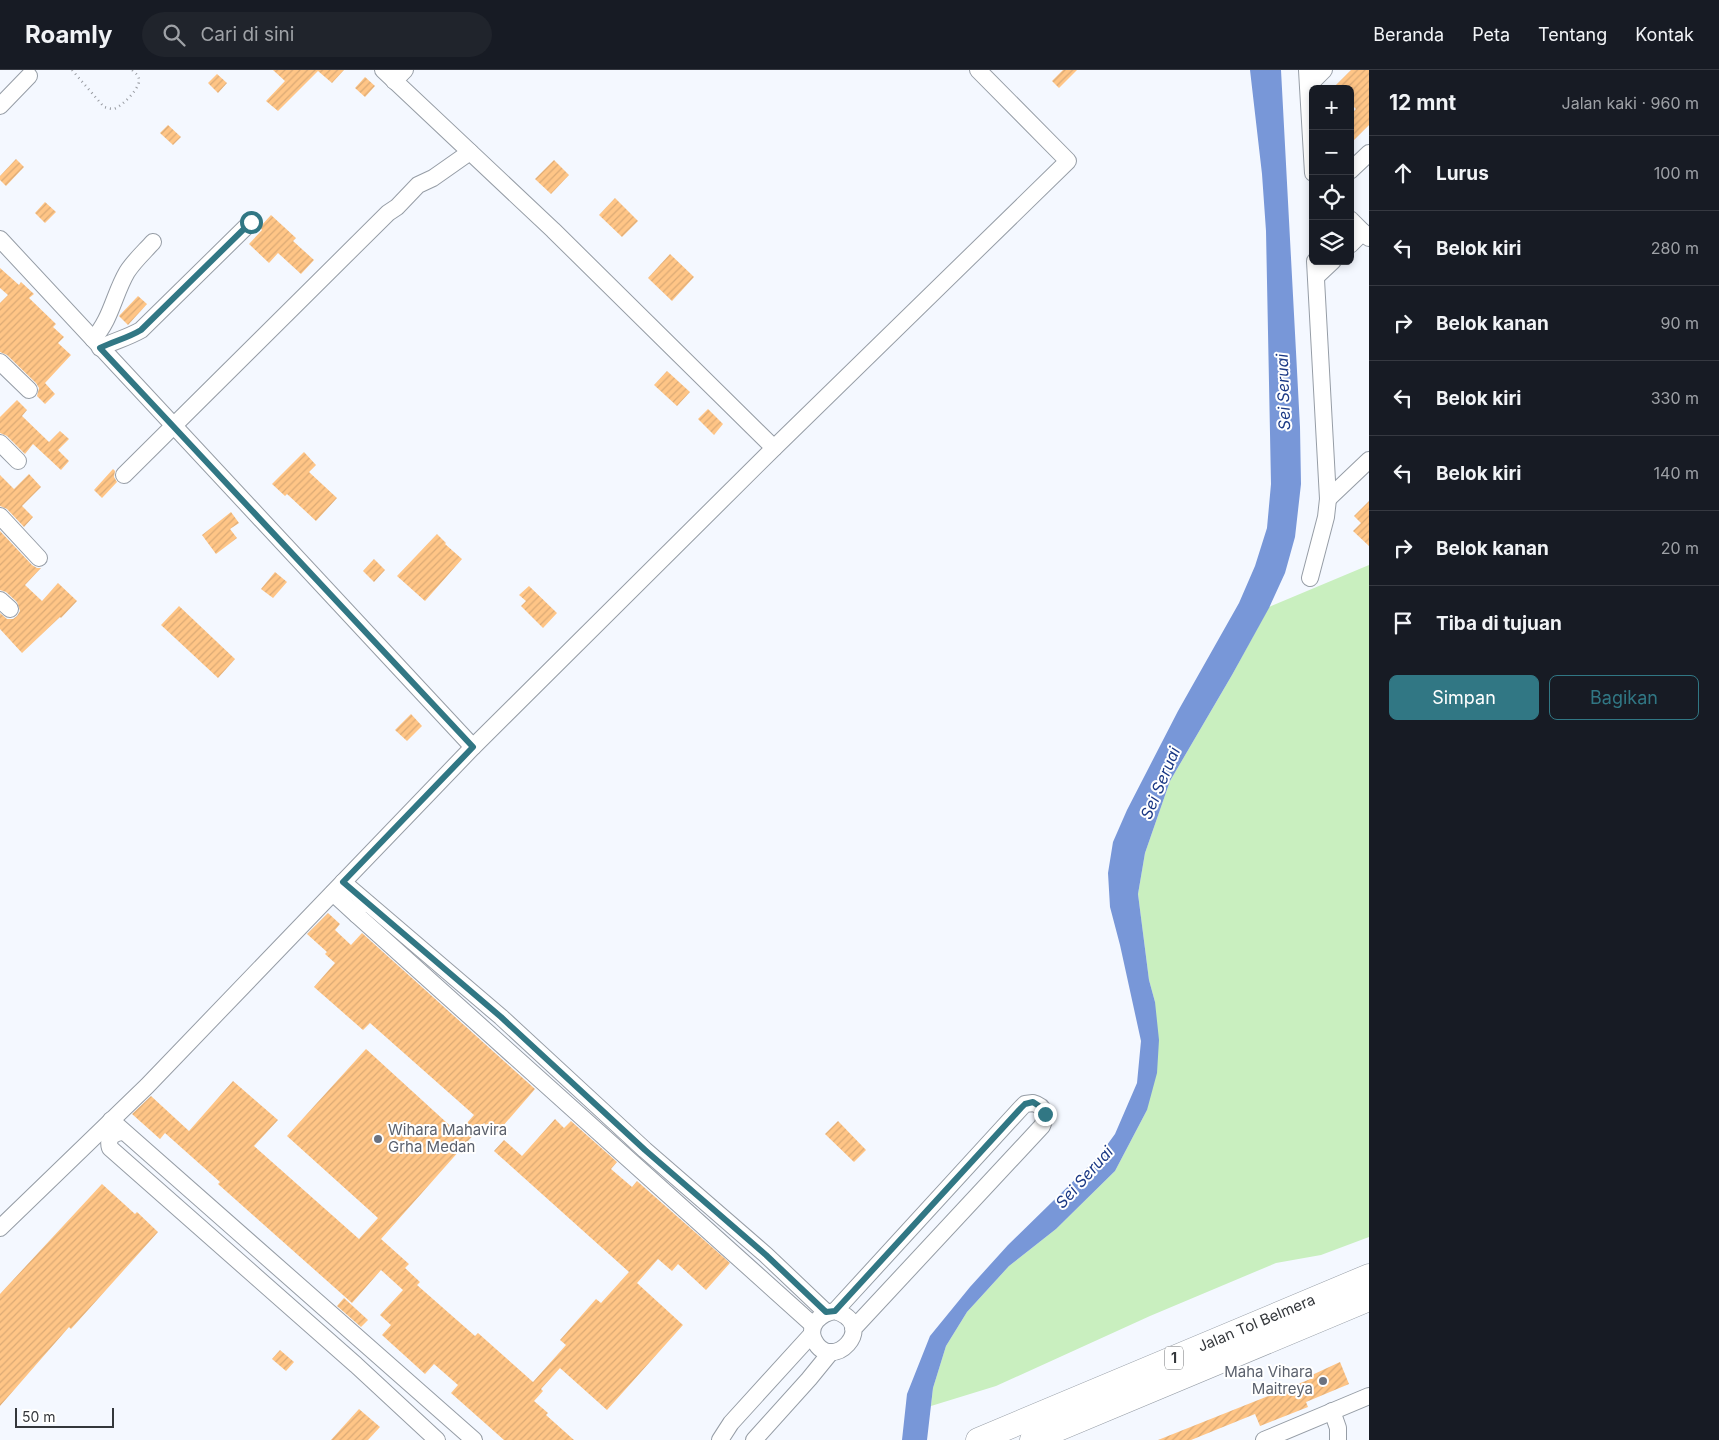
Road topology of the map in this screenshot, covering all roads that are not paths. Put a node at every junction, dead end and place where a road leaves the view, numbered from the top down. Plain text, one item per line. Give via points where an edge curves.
1 (978, 70) edge
2 (1324, 70) edge
3 (394, 74) edge
4 (29, 76) dead end
5 (1307, 78) edge
6 (0, 106) edge
7 (1310, 130) edge
8 (470, 152) junction
9 (1369, 153) edge
10 (1354, 167) edge
11 (1351, 220) edge
12 (251, 222) dead end
13 (1366, 235) edge
14 (0, 239) edge
15 (153, 242) dead end
16 (1354, 242) edge
17 (5, 257) edge
18 (1315, 269) edge
19 (97, 344) junction
20 (0, 362) edge
21 (29, 390) dead end
22 (173, 425) junction
23 (0, 443) edge
24 (774, 448) junction
25 (1369, 460) edge
26 (18, 461) dead end
27 (124, 476) dead end
28 (1328, 499) junction
29 (0, 516) edge
30 (39, 558) dead end
31 (1310, 578) dead end
32 (473, 747) junction
33 (338, 888) junction
34 (363, 910) junction
35 (571, 1082) junction
36 (558, 1097) junction
37 (111, 1120) junction
38 (122, 1132) junction
39 (96, 1135) junction
40 (110, 1148) junction
41 (0, 1228) edge
42 (1369, 1276) edge
43 (1369, 1299) edge
44 (830, 1312) junction
45 (348, 1329) junction
46 (853, 1329) junction
47 (812, 1330) junction
48 (334, 1346) junction
49 (831, 1352) junction
50 (1366, 1397) edge
51 (1332, 1411) junction
52 (438, 1440) edge
53 (474, 1440) edge
54 (720, 1440) edge
55 (754, 1440) edge
56 (978, 1440) edge
57 (1032, 1440) edge
58 (1264, 1440) edge
59 (1338, 1440) edge

1 - 24 street via 1068,161
2 - 5 street
3 - 8 street
4 - 6 street
5 - 7 street
8 - 22 street via 418,185 388,212
8 - 24 street
9 - 10 street
11 - 13 street
12 - 19 street via 141,330 129,338
13 - 16 street
14 - 17 street
15 - 19 street via 127,273
17 - 19 street
18 - 28 street
19 - 22 street
20 - 21 street
22 - 27 street
22 - 32 street
23 - 26 street
24 - 32 street
25 - 28 street
28 - 31 street
29 - 30 street
32 - 33 street
33 - 34 street
33 - 37 street
34 - 35 street via 501,1017
34 - 36 street
35 - 36 street
35 - 44 street
36 - 47 street
37 - 38 street
37 - 39 street
38 - 40 street via 111,1136
38 - 45 street
39 - 40 street
39 - 41 street
40 - 48 street
42 - 56 highway, Jalan Tol Belmera / 1
43 - 57 highway, Jalan Tol Belmera / 1
44 - 46 street via 844,1314
44 - 46 street via 1025,1104 1033,1102 1042,1108 1045,1114 1042,1126
44 - 47 street via 818,1318
45 - 48 street
45 - 53 street
46 - 49 street via 848,1346
47 - 49 street via 816,1343
47 - 54 street via 731,1422
48 - 52 street
49 - 55 street
50 - 51 street
51 - 58 street
51 - 59 street

